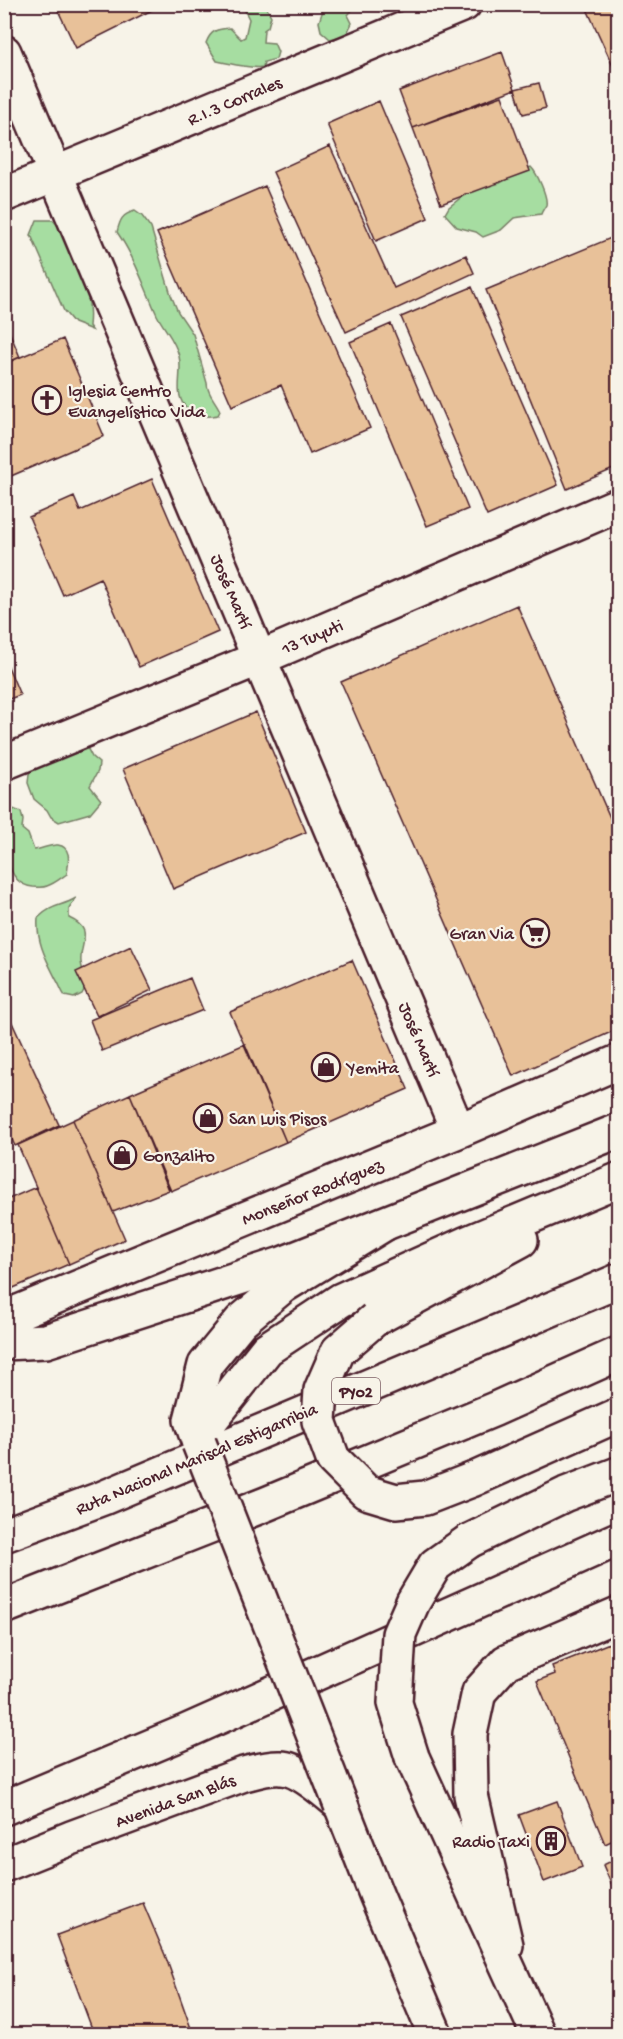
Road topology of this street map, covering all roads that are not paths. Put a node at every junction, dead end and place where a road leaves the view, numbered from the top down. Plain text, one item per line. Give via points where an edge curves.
1 (464, 4) edge
2 (4, 52) edge
3 (56, 174) junction
4 (4, 195) edge
5 (618, 506) edge
6 (260, 658) junction
7 (4, 763) edge
8 (618, 1062) edge
9 (458, 1131) junction
10 (618, 1131) edge
11 (618, 1182) edge
12 (384, 1224) junction
13 (615, 1281) edge
14 (4, 1318) edge
15 (4, 1342) edge
16 (618, 1354) edge
17 (618, 1415) edge
18 (198, 1443) junction
19 (618, 1474) edge
20 (4, 1535) edge
21 (618, 1539) edge
22 (4, 1606) edge
23 (618, 1614) edge
24 (341, 1805) junction
25 (4, 1808) edge
26 (4, 1865) edge
27 (515, 1983) junction
28 (434, 2029) edge
29 (532, 2034) edge
30 (538, 2034) edge

1 - 3 main road, R.I.3 Corrales
2 - 3 main road, José Martí
3 - 4 main road, R.I.3 Corrales
3 - 6 main road, José Martí
5 - 6 main road, 13 Tuyuti
6 - 7 main road, 13 Tuyuti
6 - 9 main road, José Martí
8 - 9 main road, Monseñor Rodríguez
9 - 14 main road, Monseñor Rodríguez
10 - 12 main road
11 - 17 main road, bridge via 515,1244 375,1319 338,1351 321,1390 319,1421 333,1459 366,1492 396,1501 425,1498
11 - 18 main road via 341,1300 267,1349 210,1421
12 - 15 main road via 282,1264 46,1341
12 - 18 main road via 283,1286 241,1321 205,1365 191,1420
13 - 20 main road, Ruta Nacional Mariscal Estigarribia / PY02 via 103,1498
16 - 22 main road via 266,1504
18 - 24 main road, bridge
19 - 27 main road, bridge via 566,1494 469,1541 435,1565 399,1634 395,1703 412,1756
21 - 25 main road via 185,1732
23 - 27 main road via 506,1662 478,1692 470,1734 471,1795
24 - 26 main road, Avenida San Blás via 313,1782 284,1767 263,1770
24 - 28 main road
27 - 29 main road
27 - 30 main road

